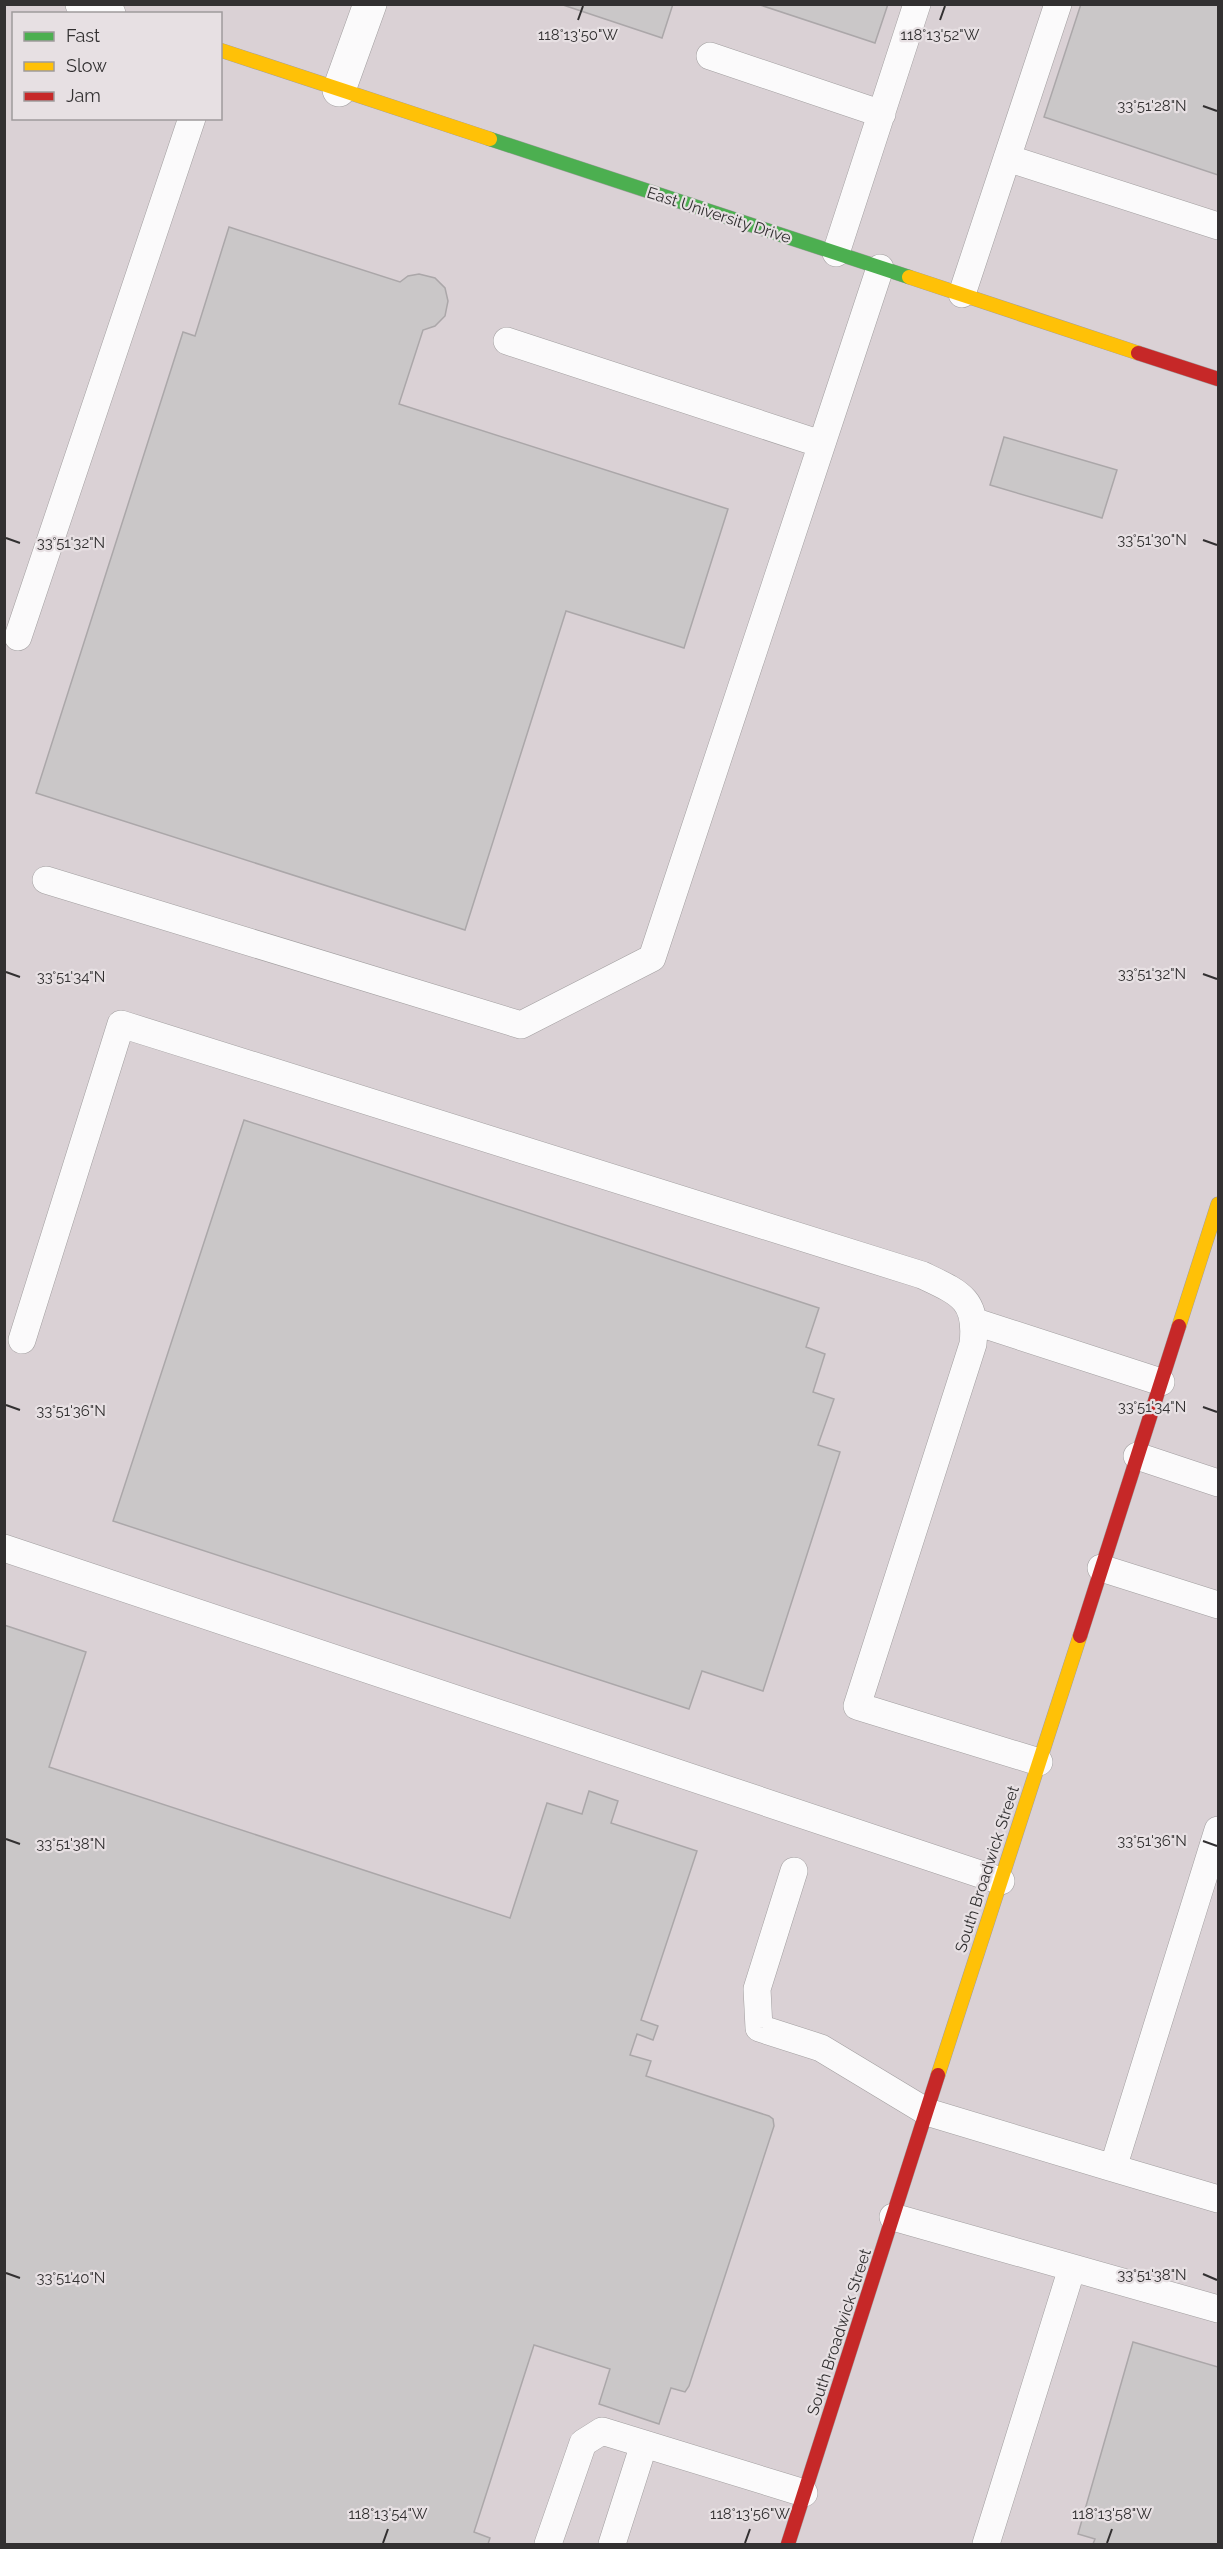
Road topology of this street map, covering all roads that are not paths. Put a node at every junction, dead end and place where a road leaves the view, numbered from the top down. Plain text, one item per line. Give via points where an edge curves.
1 (82, 4) edge
2 (370, 4) edge
3 (917, 4) edge
4 (1058, 4) edge
5 (104, 12) edge
6 (222, 51) edge
7 (710, 56) dead end
8 (339, 90) junction
9 (882, 114) junction
10 (191, 120) edge
11 (1007, 159) junction
12 (1218, 226) edge
13 (836, 253) junction
14 (880, 268) junction
15 (962, 294) junction
16 (507, 341) dead end
17 (1218, 379) edge
18 (821, 444) junction
19 (18, 637) dead end
20 (46, 880) dead end
21 (1218, 1204) edge
22 (976, 1322) junction
23 (22, 1340) dead end
24 (1161, 1382) junction
25 (1137, 1456) junction
26 (1218, 1483) edge
27 (4, 1548) edge
28 (1101, 1568) junction
29 (1218, 1605) edge
30 (1039, 1762) junction
31 (1218, 1830) edge
32 (794, 1871) dead end
33 (1001, 1881) junction
34 (927, 2112) junction
35 (1113, 2168) junction
36 (1218, 2199) edge
37 (893, 2217) junction
38 (1072, 2268) junction
39 (1218, 2309) edge
40 (644, 2444) junction
41 (804, 2493) junction
42 (548, 2544) edge
43 (612, 2544) edge
44 (788, 2544) edge
45 (986, 2544) edge

1 - 5 street
2 - 8 street
3 - 9 lane
4 - 11 lane
6 - 8 street, East University Drive
7 - 9 lane
8 - 13 street, East University Drive
9 - 13 lane
10 - 19 lane
11 - 12 lane
11 - 15 lane
13 - 14 street, East University Drive
14 - 15 street, East University Drive
14 - 18 lane
15 - 17 street, East University Drive
16 - 18 lane
18 - 20 lane via 652,958 521,1025
21 - 24 street, South Broadwick Street
22 - 23 lane via 966,1301 922,1275 121,1024
22 - 24 lane
22 - 30 lane via 973,1344 857,1706
24 - 25 street, South Broadwick Street
25 - 26 lane
25 - 28 street, South Broadwick Street
27 - 33 lane
28 - 29 lane
28 - 30 street, South Broadwick Street
30 - 33 street, South Broadwick Street
31 - 35 lane
32 - 34 lane via 757,1989 759,2028 821,2048
33 - 34 street, South Broadwick Street
34 - 35 lane
34 - 37 street, South Broadwick Street
35 - 36 lane
37 - 38 lane
37 - 41 street, South Broadwick Street
38 - 39 lane
38 - 45 lane
40 - 41 lane
40 - 42 lane via 602,2431 583,2443
40 - 43 lane
41 - 44 street, South Broadwick Street

